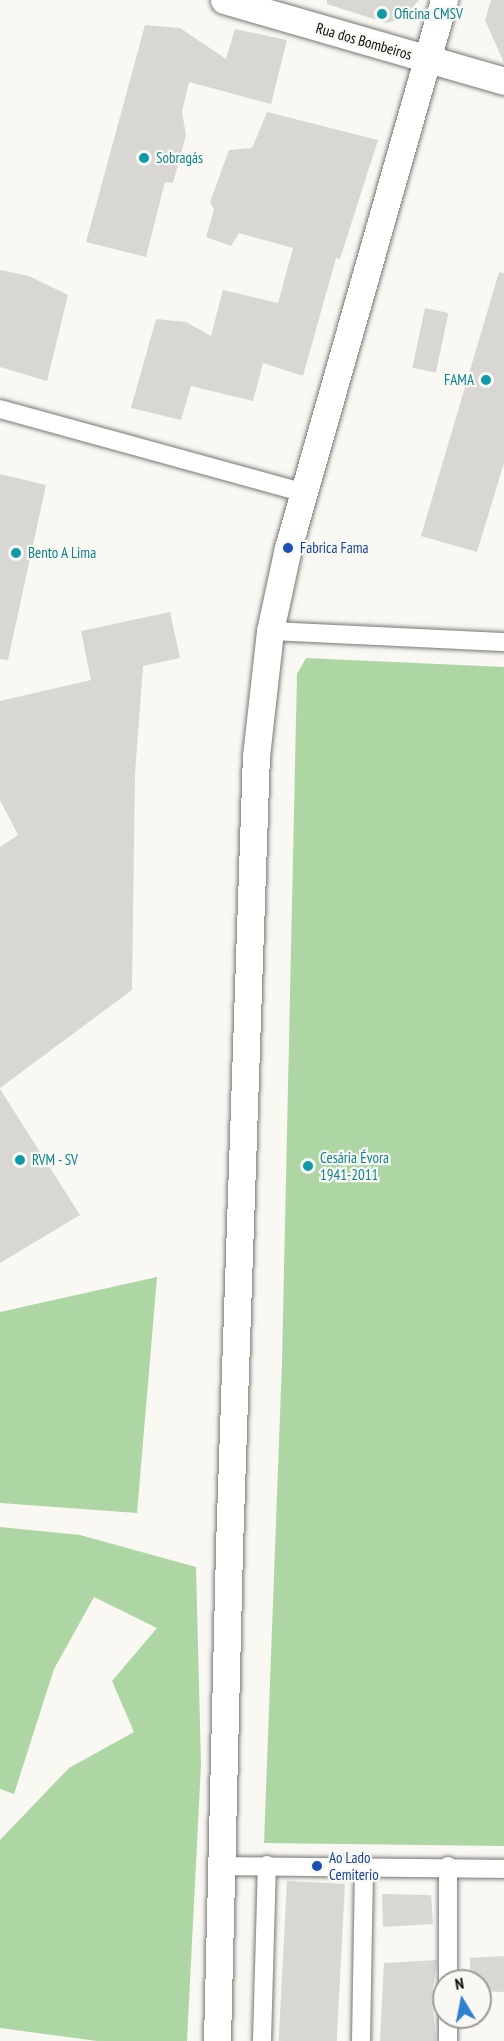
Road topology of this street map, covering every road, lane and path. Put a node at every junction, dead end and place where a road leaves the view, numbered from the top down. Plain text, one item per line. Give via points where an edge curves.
1 (224, 0) edge
2 (444, 0) edge
3 (427, 59) junction
4 (504, 81) edge
5 (0, 408) edge
6 (302, 492) junction
7 (270, 631) junction
8 (504, 642) edge
9 (267, 1865) junction
10 (222, 1866) junction
11 (364, 1866) junction
12 (448, 1866) junction
13 (504, 1869) edge
14 (448, 1969) edge
15 (217, 2041) edge
16 (262, 2041) edge
17 (361, 2041) edge

1 - 3 main road, Rua dos Bombeiros
2 - 3 main road
3 - 4 main road, Rua dos Bombeiros
3 - 6 main road
5 - 6 street
6 - 7 main road
7 - 8 street
7 - 10 main road via 256,756
9 - 10 street
9 - 11 street
9 - 16 street
10 - 15 main road
11 - 12 street
11 - 17 street
12 - 13 street
12 - 14 street

